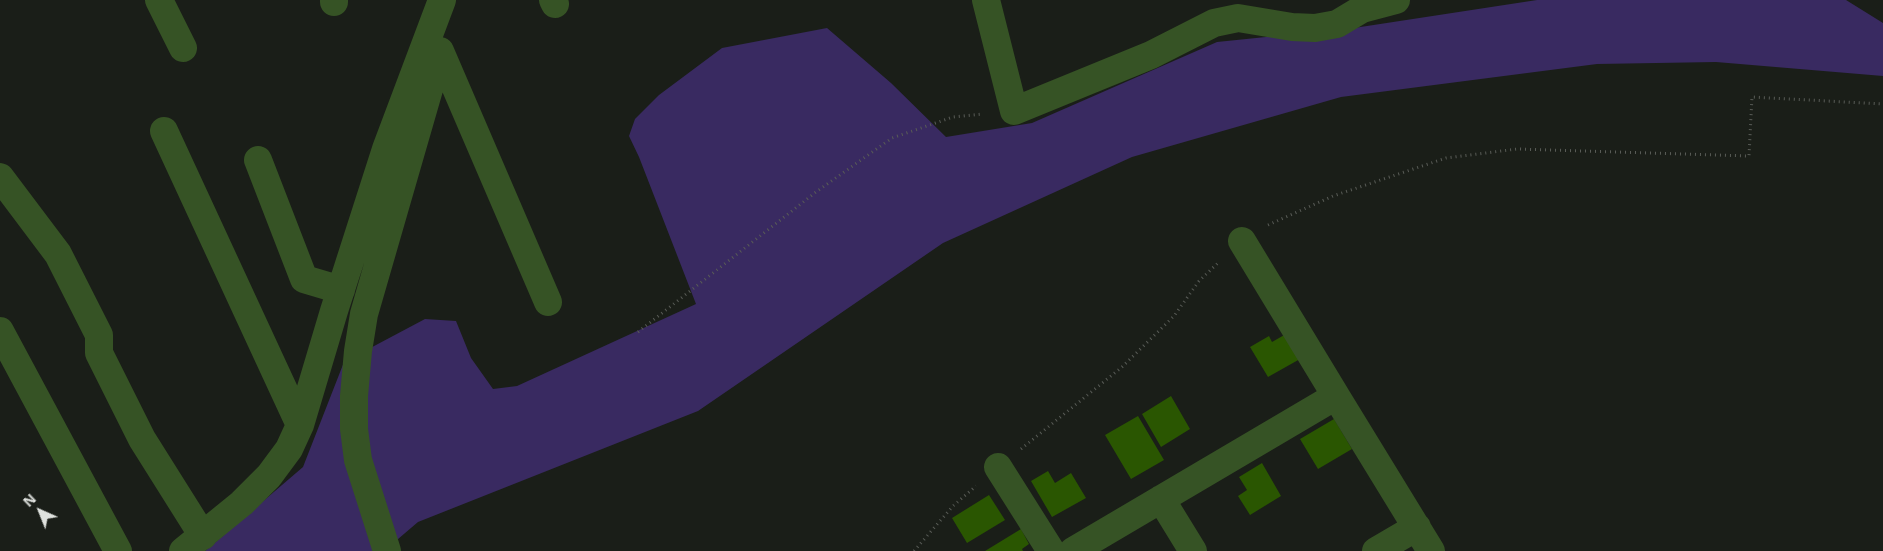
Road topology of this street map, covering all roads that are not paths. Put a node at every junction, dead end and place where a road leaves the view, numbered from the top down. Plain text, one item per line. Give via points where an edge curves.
1 (159, 0) edge
2 (442, 0) edge
3 (455, 0) edge
4 (986, 0) edge
5 (1396, 0) edge
6 (1361, 4) edge
7 (183, 48) dead end
8 (440, 51) junction
9 (164, 131) dead end
10 (258, 160) dead end
11 (0, 177) edge
12 (1242, 241) road end
13 (340, 290) junction
14 (548, 302) dead end
15 (0, 331) edge
16 (1336, 396) junction
17 (300, 425) junction
18 (998, 467) road end
19 (1161, 499) junction
20 (1417, 527) junction
21 (193, 544) edge
22 (118, 551) edge
23 (387, 551) edge
24 (1051, 551) edge
25 (1073, 551) edge
26 (1193, 551) edge
27 (1376, 551) edge
28 (1431, 551) edge

1 - 7 street
2 - 13 street via 386,150
3 - 8 street
4 - 6 street via 1014,111 1151,55 1214,23 1238,18 1315,28 1337,24
5 - 6 street
8 - 14 street
8 - 23 street via 364,314 358,350 354,429 358,460
9 - 17 street
10 - 13 street via 304,279
11 - 21 street via 58,254 99,335 99,353
12 - 16 street
13 - 17 street
15 - 22 street
16 - 19 street
16 - 20 street
17 - 21 street via 289,449 269,476
18 - 24 street
19 - 25 street
19 - 26 street
20 - 27 street
20 - 28 street

